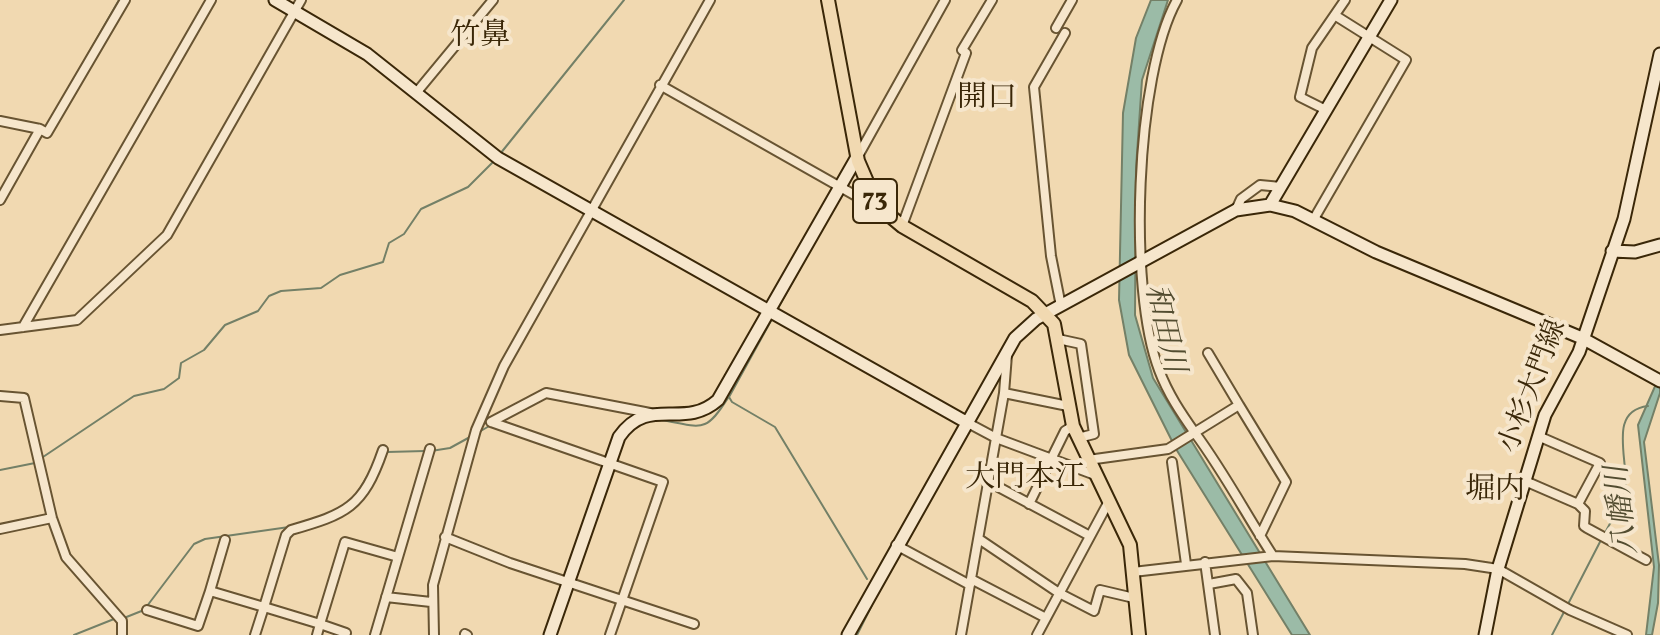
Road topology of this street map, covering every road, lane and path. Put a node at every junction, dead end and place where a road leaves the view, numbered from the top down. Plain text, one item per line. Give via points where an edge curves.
1 (125, 0) edge
2 (211, 0) edge
3 (275, 0) edge
4 (493, 0) edge
5 (710, 0) edge
6 (828, 0) edge
7 (945, 0) edge
8 (992, 0) edge
9 (1072, 0) edge
10 (1177, 0) edge
11 (1345, 0) edge
12 (1391, 0) edge
13 (298, 6) edge
14 (1336, 16) junction
15 (1369, 37) junction
16 (1660, 54) edge
17 (660, 85) junction
18 (416, 93) junction
19 (1326, 110) junction
20 (0, 121) edge
21 (40, 129) junction
22 (857, 157) junction
23 (840, 187) junction
24 (1281, 187) junction
25 (0, 200) edge
26 (876, 202) junction
27 (1270, 205) junction
28 (1236, 210) junction
29 (592, 211) junction
30 (1315, 217) dead end
31 (902, 226) junction
32 (1660, 245) edge
33 (1612, 251) junction
34 (1142, 261) junction
35 (1061, 306) junction
36 (769, 310) junction
37 (1047, 314) junction
38 (23, 327) junction
39 (0, 330) edge
40 (1582, 338) junction
41 (1058, 339) junction
42 (1008, 350) junction
43 (1208, 353) dead end
44 (1660, 381) edge
45 (1004, 393) junction
46 (0, 396) edge
47 (1239, 405) junction
48 (1068, 406) junction
49 (650, 413) junction
50 (491, 422) junction
51 (966, 422) junction
52 (476, 430) junction
53 (1076, 432) junction
54 (1195, 433) junction
55 (1538, 436) junction
56 (996, 438) junction
57 (430, 449) dead end
58 (383, 450) dead end
59 (1053, 459) junction
60 (1088, 460) junction
61 (1172, 462) dead end
62 (608, 463) junction
63 (1095, 475) junction
64 (1525, 481) junction
65 (989, 482) junction
66 (1108, 503) junction
67 (1029, 504) junction
68 (1578, 504) junction
69 (52, 518) junction
70 (0, 529) edge
71 (1090, 536) junction
72 (1260, 536) junction
73 (445, 537) junction
74 (979, 539) junction
75 (225, 540) dead end
76 (896, 545) junction
77 (1273, 556) junction
78 (398, 557) junction
79 (1646, 560) dead end
80 (1205, 562) junction
81 (1186, 564) junction
82 (1498, 569) junction
83 (1133, 572) junction
84 (568, 582) junction
85 (970, 582) junction
86 (1209, 584) junction
87 (210, 591) junction
88 (1059, 593) junction
89 (386, 597) junction
90 (1134, 598) junction
91 (622, 601) junction
92 (431, 602) junction
93 (264, 607) junction
94 (147, 610) dead end
95 (1046, 618) junction
96 (320, 624) junction
97 (694, 624) dead end
98 (197, 630) edge
99 (347, 634) edge
100 (122, 635) edge
101 (255, 635) edge
102 (317, 635) edge
103 (375, 635) edge
104 (434, 635) edge
105 (550, 635) edge
106 (610, 635) edge
107 (848, 635) edge
108 (961, 635) edge
109 (1037, 635) edge
110 (1139, 635) edge
111 (1215, 635) edge
112 (1253, 635) edge
113 (1485, 635) edge
114 (1627, 635) edge

1 - 21 street via 47,133
2 - 38 street
3 - 13 street
4 - 18 street
5 - 17 street
6 - 22 main road, 73
7 - 22 street
8 - 31 street via 962,50 966,53
9 - 35 street via 1034,87
10 - 34 street via 1160,38 1147,99
11 - 14 street
12 - 15 street
13 - 18 street
13 - 38 street via 167,235 77,320
14 - 15 street
14 - 19 street via 1312,48 1300,97
15 - 19 street
15 - 30 street via 1405,64
16 - 33 street, 小杉大門線 via 1624,219
17 - 23 street
17 - 29 street
18 - 29 street via 498,158
19 - 24 street
20 - 21 street
21 - 25 street
22 - 23 street
22 - 26 main road, 73
23 - 26 street
23 - 36 street
24 - 27 street
24 - 28 street via 1260,185 1241,199
26 - 31 main road, 73
27 - 28 street
27 - 40 street via 1310,217 1376,252
28 - 34 street
29 - 36 street
29 - 52 street via 504,366
31 - 37 main road, 73 via 1004,283
32 - 33 street
33 - 40 street, 小杉大門線
34 - 35 street
34 - 54 street via 1151,346 1172,398
35 - 37 street
36 - 49 street via 708,409 685,415
36 - 51 street
37 - 41 main road
37 - 42 street
38 - 39 street
40 - 44 street
40 - 55 street, 小杉大門線
41 - 48 main road
41 - 53 street via 1081,344 1094,434
42 - 45 street
42 - 51 street
43 - 47 street
45 - 48 street
45 - 56 street
46 - 69 street via 24,398
47 - 54 street
47 - 72 street via 1286,482
48 - 53 main road
49 - 50 street via 546,393
49 - 62 street via 627,426
50 - 52 street
50 - 62 street
51 - 56 street
51 - 76 street
52 - 73 street
53 - 59 street via 1065,431
53 - 60 main road
54 - 60 street via 1168,449
54 - 72 street
55 - 64 street, 小杉大門線
55 - 68 street via 1600,463
56 - 59 street
56 - 65 street
57 - 78 street
58 - 93 street via 369,482 348,510 286,535
59 - 63 street
59 - 67 street
60 - 63 main road
61 - 81 street
62 - 84 street
62 - 91 street via 663,482
63 - 66 main road
64 - 68 street
64 - 82 street, 小杉大門線
65 - 67 street
65 - 74 street
66 - 71 street
66 - 83 main road via 1125,531
67 - 71 street
68 - 79 street via 1585,511 1584,526
69 - 70 street
69 - 100 street via 66,557 122,621
71 - 88 street
72 - 77 street
73 - 84 street
73 - 92 street
74 - 85 street
74 - 88 street
75 - 87 street
76 - 85 street
76 - 107 street
77 - 80 street
77 - 82 street
78 - 89 street
78 - 96 street via 345,542
80 - 81 street
80 - 86 street
81 - 83 street
82 - 113 street, 小杉大門線
82 - 114 street
83 - 90 main road
84 - 91 street
84 - 105 street
85 - 95 street
85 - 108 street
86 - 111 street
86 - 112 street via 1236,579 1247,593
87 - 93 street
87 - 98 street
88 - 90 street via 1094,611 1100,590
88 - 95 street
89 - 92 street
89 - 103 street
90 - 110 main road
91 - 97 street
91 - 106 street
92 - 104 street
93 - 96 street
93 - 101 street
94 - 98 street
95 - 109 street
96 - 99 street
96 - 102 street

